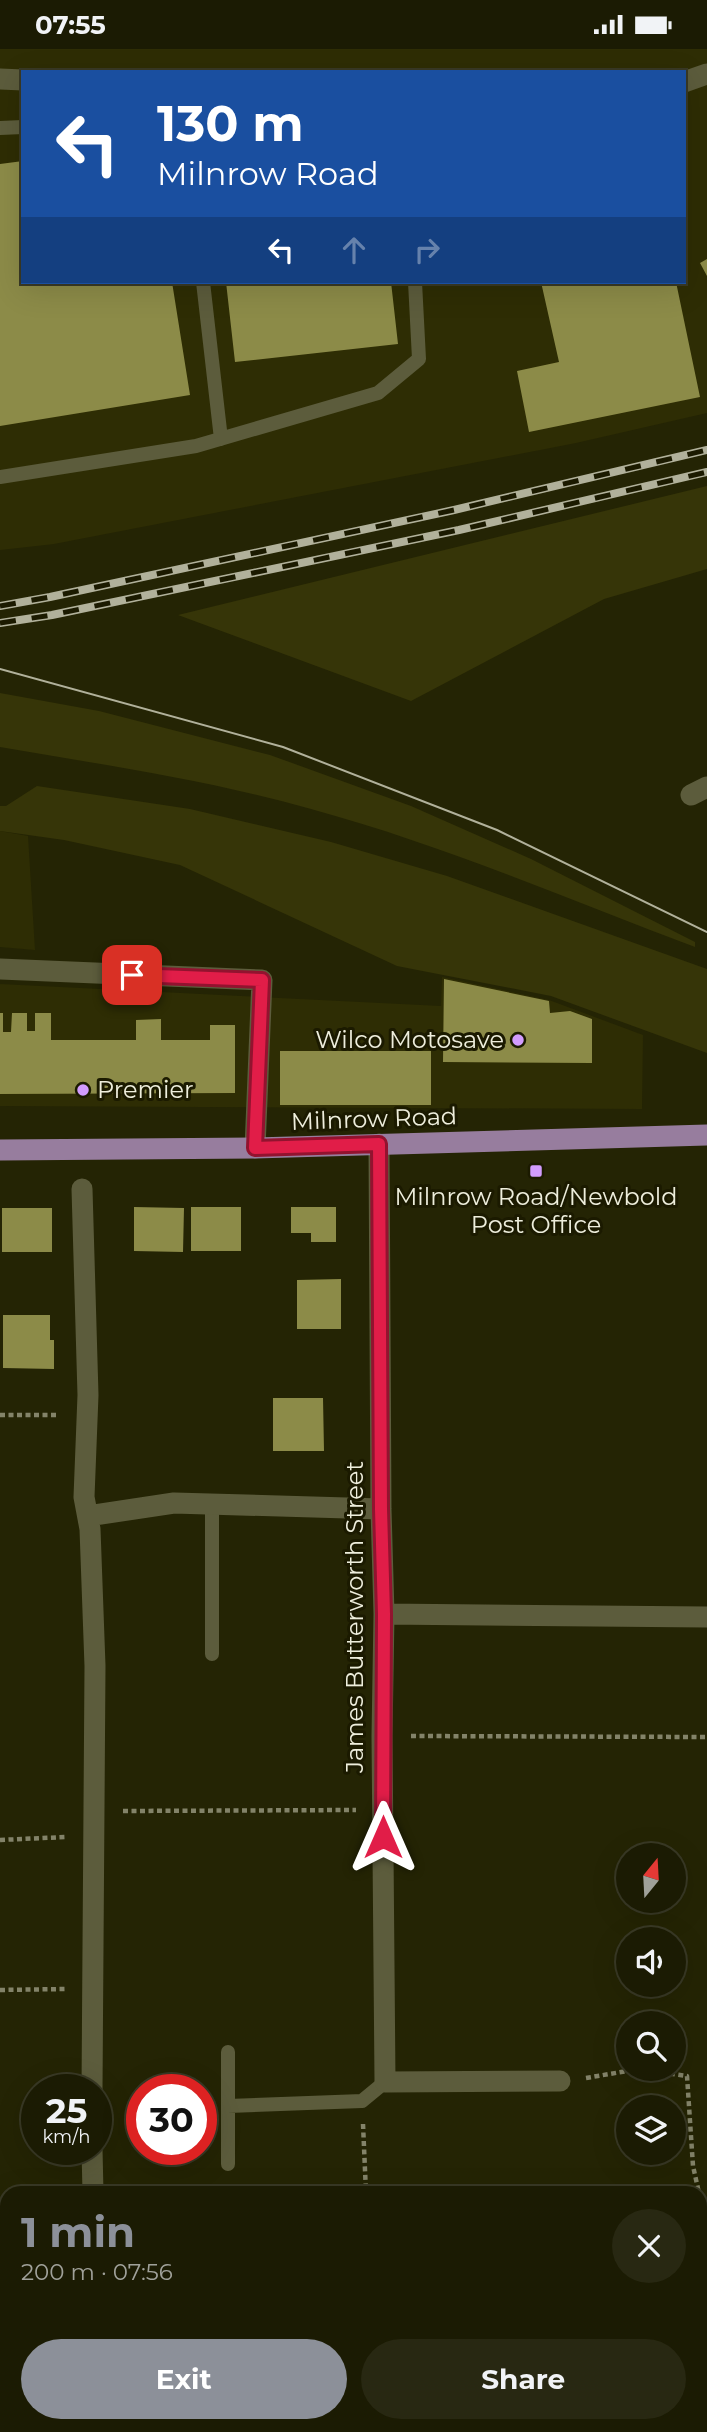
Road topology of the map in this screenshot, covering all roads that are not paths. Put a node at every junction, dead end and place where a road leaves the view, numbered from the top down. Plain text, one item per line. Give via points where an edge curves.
1 (707, 74) edge
2 (0, 79) edge
3 (21, 80) edge
4 (686, 81) edge
5 (21, 127) edge
6 (0, 128) edge
7 (203, 284) edge
8 (415, 284) edge
9 (221, 439) junction
10 (0, 477) edge
11 (0, 969) edge
12 (707, 1135) edge
13 (379, 1144) junction
14 (255, 1148) junction
15 (0, 1150) edge
16 (82, 1189) dead end
17 (212, 1504) junction
18 (381, 1509) junction
19 (88, 1516) junction
20 (384, 1614) junction
21 (707, 1617) edge
22 (212, 1654) dead end
23 (228, 2052) dead end
24 (92, 2074) edge
25 (560, 2081) road end
26 (385, 2082) junction
27 (228, 2106) junction
28 (228, 2164) dead end
29 (92, 2165) edge
30 (93, 2186) edge

1 - 4 street
2 - 3 street
5 - 6 lane
7 - 9 lane
8 - 9 lane via 419,359 378,393
9 - 10 lane
11 - 14 street via 262,980
12 - 13 main road, Milnrow Road
13 - 14 main road, Milnrow Road
13 - 18 street, James Butterworth Street
14 - 15 main road, Milnrow Road
16 - 19 street via 88,1416 84,1497
17 - 18 street
17 - 19 street via 174,1503
17 - 22 lane
18 - 20 street, James Butterworth Street
19 - 24 street via 95,1666
20 - 21 street
20 - 26 street, James Butterworth Street
23 - 27 lane
25 - 26 street
26 - 27 lane via 362,2101
27 - 28 lane
29 - 30 street

